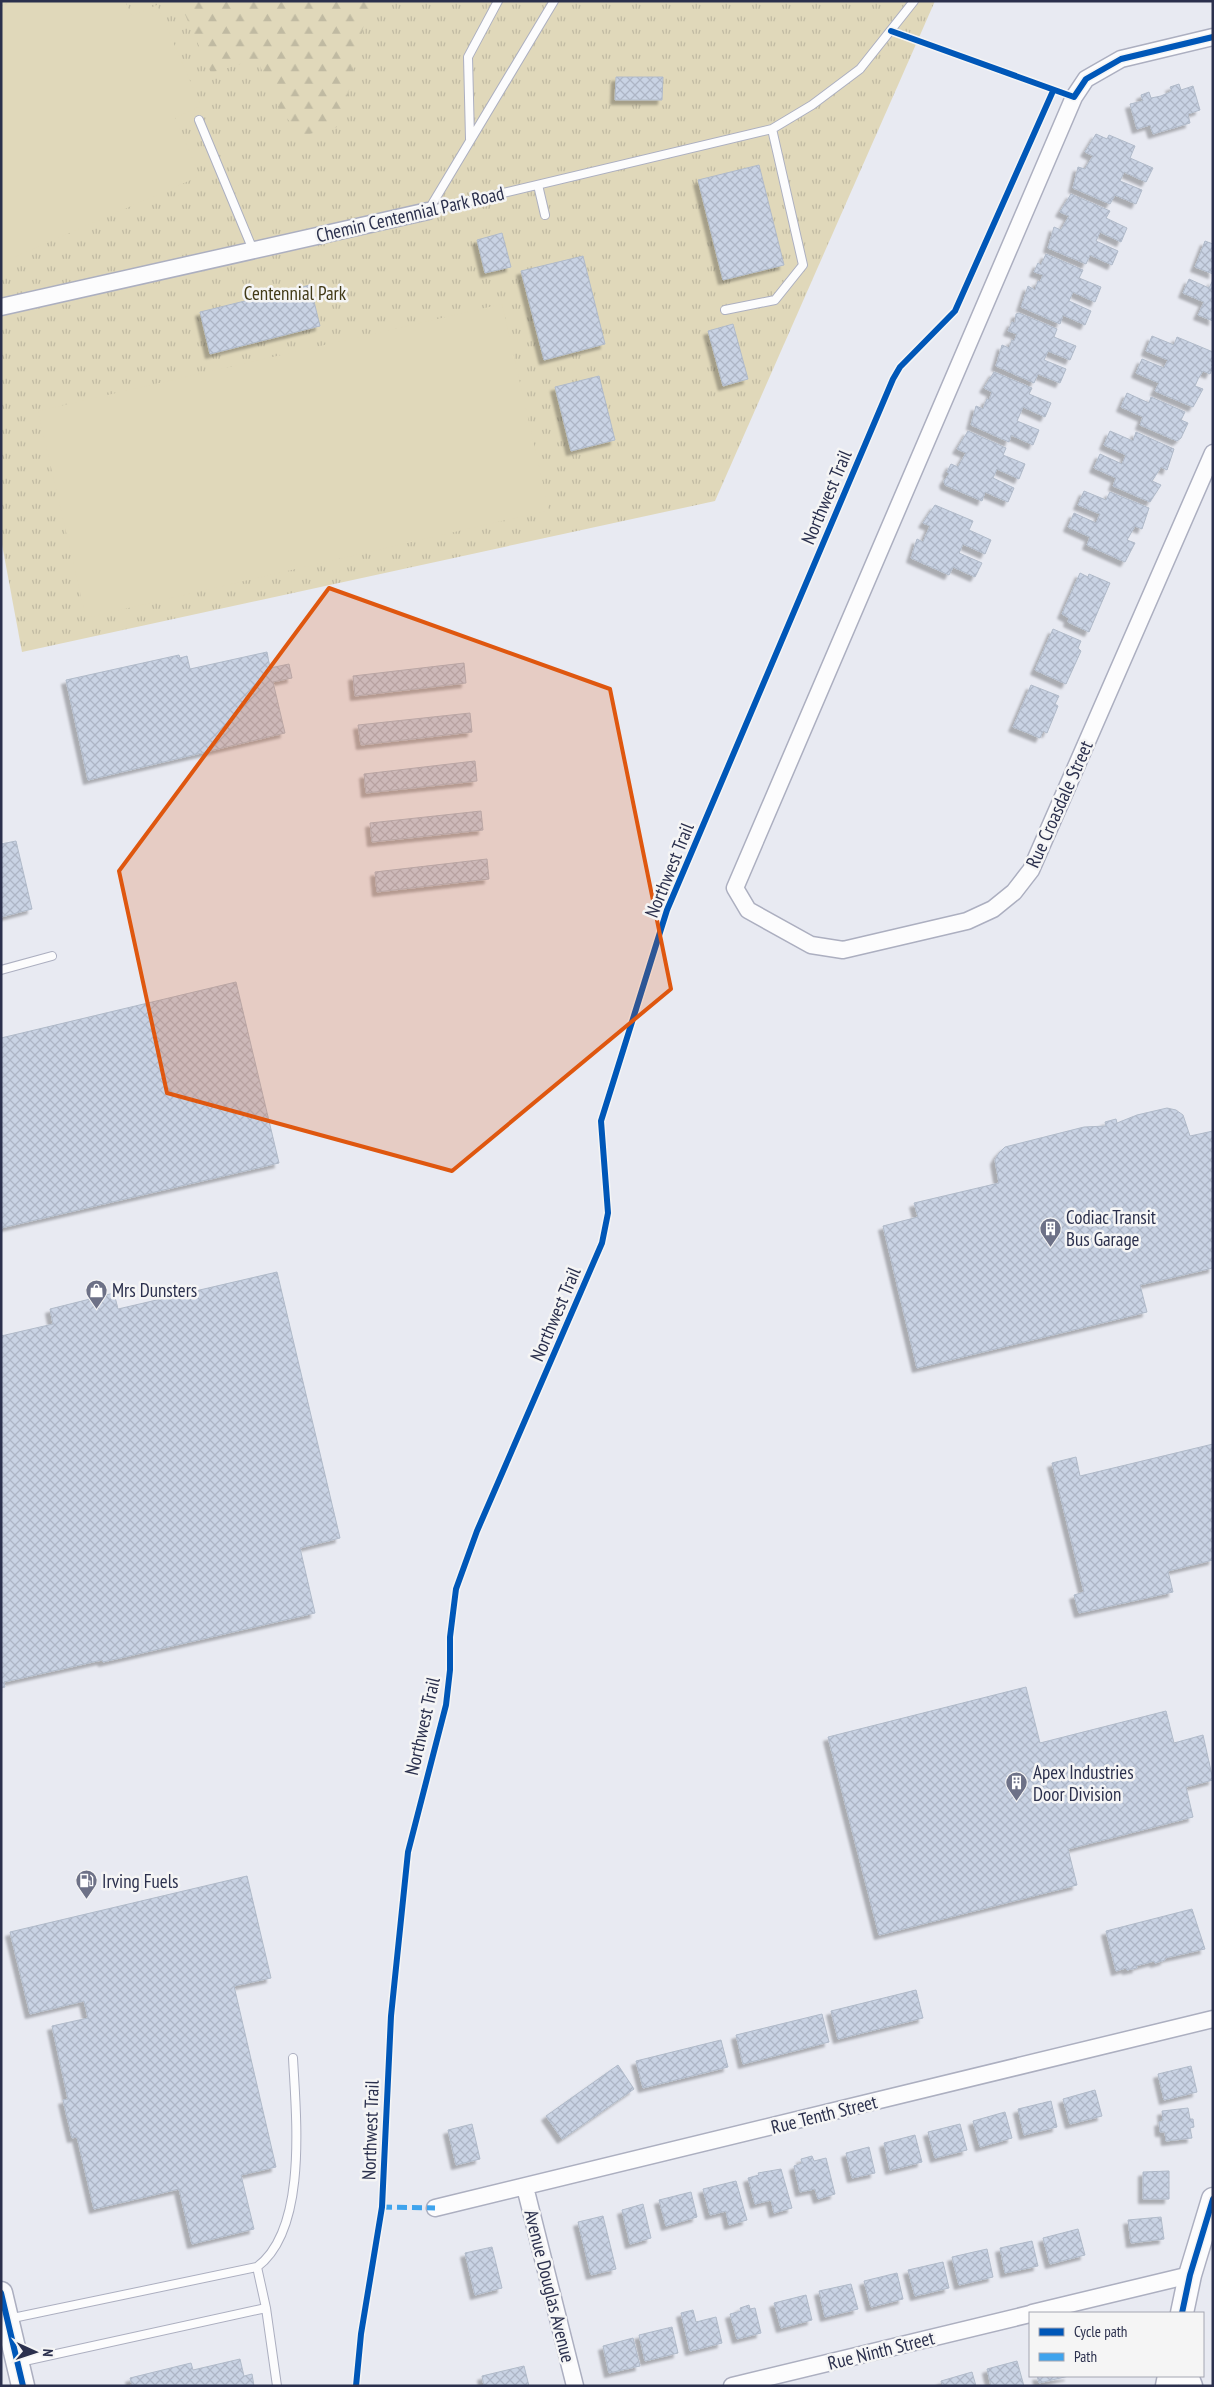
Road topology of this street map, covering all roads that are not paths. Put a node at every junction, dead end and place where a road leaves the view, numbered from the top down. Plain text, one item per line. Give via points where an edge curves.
1 (498, 1) edge
2 (554, 1) edge
3 (914, 1) edge
4 (1213, 37) edge
5 (199, 120) dead end
6 (772, 129) junction
7 (470, 140) junction
8 (538, 185) junction
9 (428, 211) junction
10 (545, 215) dead end
11 (253, 250) junction
12 (1, 306) edge
13 (725, 310) dead end
14 (1213, 453) edge
15 (52, 956) dead end
16 (1, 970) edge
17 (1213, 2019) edge
18 (293, 2058) dead end
19 (525, 2187) junction
20 (1213, 2200) edge
21 (435, 2208) dead end
22 (257, 2267) junction
23 (1190, 2275) junction
24 (3, 2304) edge
25 (266, 2308) junction
26 (1035, 2312) edge
27 (1182, 2312) edge
28 (1029, 2313) edge
29 (18, 2362) junction
30 (23, 2386) edge
31 (277, 2386) edge
32 (575, 2386) edge
33 (732, 2386) edge

1 - 7 lane via 468,57
2 - 7 lane
3 - 6 lane, Chemin Centennial Park Road via 860,69 812,105
4 - 14 street, Rue Croasdale Street via 1121,59 1086,79 1074,97 735,888 748,910 811,945 843,950 966,921 993,909 1014,892 1031,870
5 - 11 lane
6 - 8 lane, Chemin Centennial Park Road
6 - 13 lane via 803,265 775,300
7 - 9 lane
8 - 9 lane, Chemin Centennial Park Road
8 - 10 lane
9 - 11 street, Chemin Centennial Park Road
11 - 12 street, Chemin Centennial Park Road
15 - 16 lane
17 - 19 street, Rue Tenth Street
18 - 22 lane via 296,2125 291,2207 279,2242 267,2260
19 - 21 street, Rue Tenth Street
19 - 32 street, Avenue Douglas Avenue
20 - 23 main road
22 - 24 lane
22 - 25 lane
23 - 26 street, Rue Ninth Street
23 - 27 main road
24 - 29 main road
25 - 29 lane
25 - 31 lane
28 - 33 street, Rue Ninth Street
29 - 30 main road

